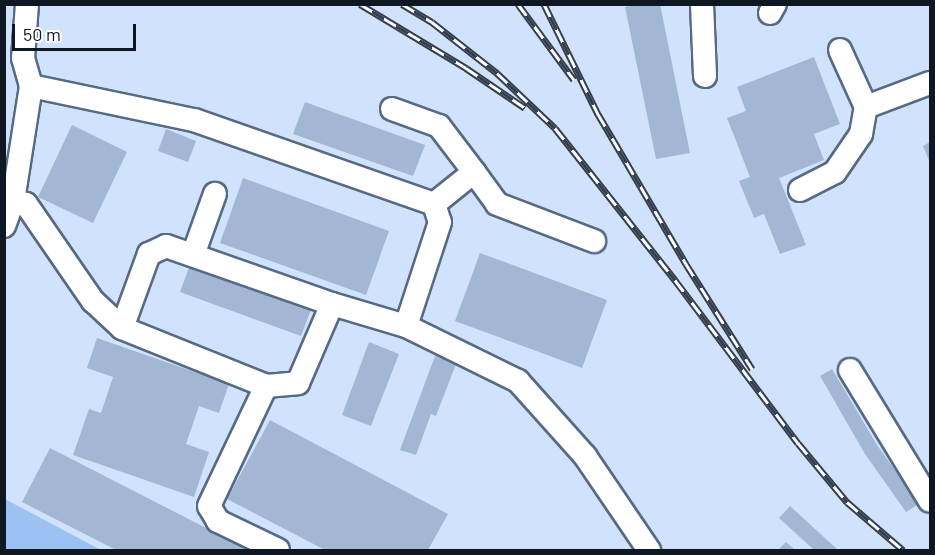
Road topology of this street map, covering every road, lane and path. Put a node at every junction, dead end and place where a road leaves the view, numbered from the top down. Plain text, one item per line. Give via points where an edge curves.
1 (27, 4) edge
2 (702, 4) edge
3 (840, 51) dead end
4 (705, 76) dead end
5 (930, 83) edge
6 (31, 86) junction
7 (866, 107) junction
8 (392, 109) dead end
9 (474, 172) junction
10 (800, 190) dead end
11 (216, 194) dead end
12 (13, 201) junction
13 (434, 204) junction
14 (4, 226) edge
15 (594, 241) dead end
16 (192, 255) junction
17 (332, 304) junction
18 (406, 326) junction
19 (122, 328) junction
20 (850, 370) dead end
21 (266, 386) junction
22 (930, 501) edge
23 (278, 550) edge
24 (650, 550) edge

1 - 6 lane via 23,58
2 - 4 lane
3 - 7 lane
5 - 7 lane
6 - 12 lane
6 - 13 lane via 194,120
7 - 10 lane via 861,134 835,172
8 - 9 lane via 439,126
9 - 13 lane
9 - 15 lane via 497,204
11 - 16 lane
12 - 14 lane
12 - 19 lane via 26,204 93,301
13 - 18 lane via 440,222
16 - 17 lane
16 - 19 lane via 166,246 149,254
17 - 18 lane
17 - 21 lane via 298,383
18 - 24 lane via 518,381 585,456
19 - 21 lane
20 - 22 lane
21 - 23 lane via 209,507 218,520

